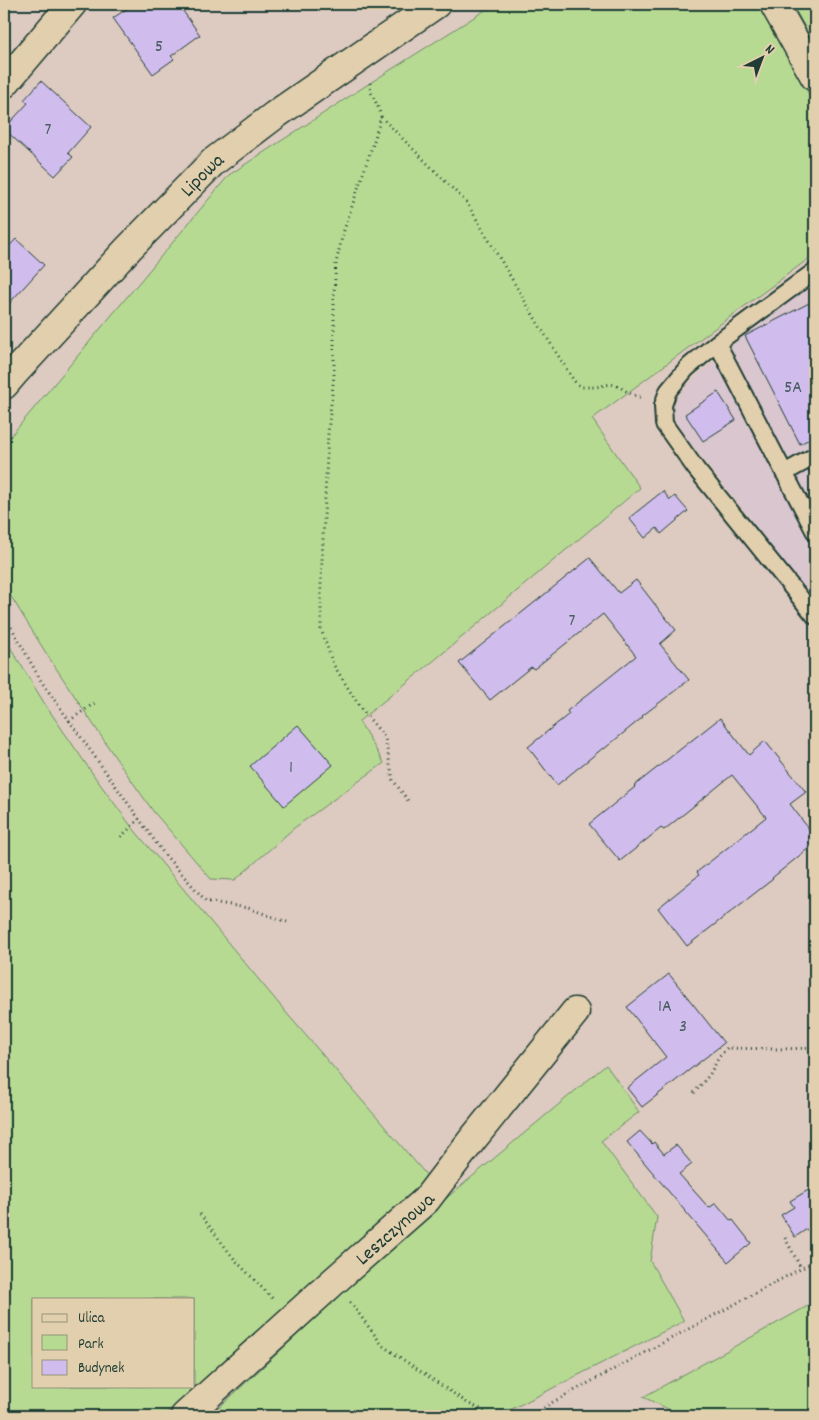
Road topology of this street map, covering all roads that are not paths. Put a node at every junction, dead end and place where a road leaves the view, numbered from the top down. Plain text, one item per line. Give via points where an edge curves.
1 (72, 4) edge
2 (436, 4) edge
3 (774, 4) edge
4 (815, 77) edge
5 (4, 84) edge
6 (815, 272) edge
7 (717, 343) junction
8 (4, 385) edge
9 (815, 456) edge
10 (784, 473) junction
11 (815, 532) edge
12 (815, 616) edge
13 (575, 1012) dead end
14 (185, 1416) edge

1 - 5 street
2 - 8 street, Lipowa via 275,115 214,162 128,248
3 - 4 street
6 - 7 lane
7 - 10 lane
7 - 12 lane via 687,368 668,392 663,405 664,424
9 - 10 lane
10 - 11 lane
13 - 14 street, Leszczynowa via 426,1200

